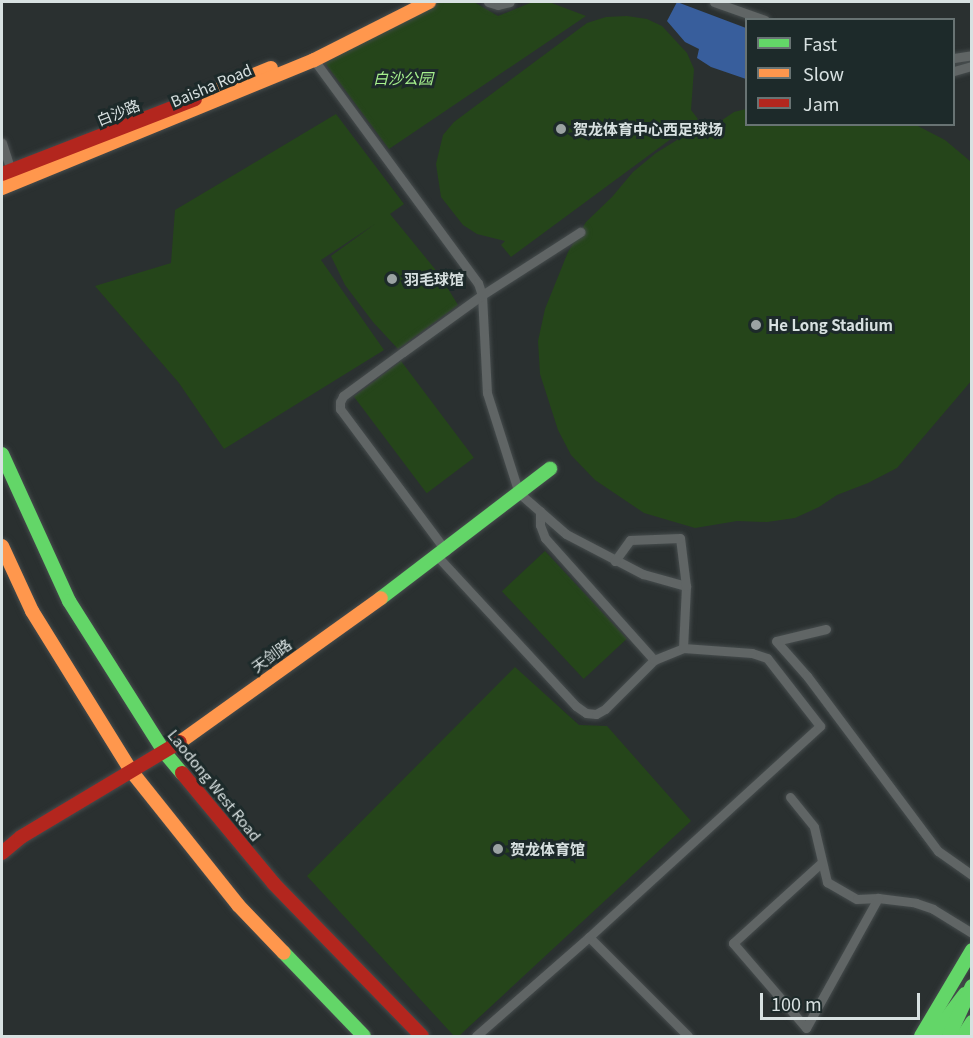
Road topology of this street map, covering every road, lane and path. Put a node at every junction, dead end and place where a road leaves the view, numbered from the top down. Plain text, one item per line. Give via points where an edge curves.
1 (408, 2) edge
2 (429, 2) edge
3 (488, 2) edge
4 (510, 2) edge
5 (714, 2) edge
6 (759, 18) edge
7 (972, 55) edge
8 (955, 58) edge
9 (314, 60) junction
10 (972, 66) edge
11 (955, 71) edge
12 (2, 143) edge
13 (6, 173) edge
14 (2, 188) edge
15 (580, 232) dead end
16 (482, 295) junction
17 (2, 454) edge
18 (550, 469) dead end
19 (519, 493) junction
20 (540, 512) junction
21 (2, 546) edge
22 (442, 554) junction
23 (615, 561) junction
24 (686, 586) junction
25 (826, 629) dead end
26 (683, 648) junction
27 (654, 660) junction
28 (165, 753) junction
29 (132, 772) junction
30 (790, 797) dead end
31 (2, 853) edge
32 (821, 863) junction
33 (972, 875) edge
34 (878, 898) junction
35 (972, 933) edge
36 (589, 937) junction
37 (972, 950) edge
38 (971, 987) edge
39 (972, 1022) edge
40 (364, 1036) edge
41 (422, 1036) edge
42 (476, 1036) edge
43 (688, 1036) edge
44 (921, 1036) edge
45 (933, 1036) edge
46 (949, 1036) edge
47 (963, 1036) edge

1 - 13 street, 白沙路 via 310,52
2 - 9 street, Baisha Road
3 - 4 street
5 - 6 street
7 - 8 street
9 - 14 street, Baisha Road
9 - 16 street via 478,283
10 - 11 street
12 - 13 street
15 - 16 street
16 - 19 street via 487,393
16 - 22 street via 340,402 340,409
17 - 28 street, Laodong West Road via 69,601
18 - 19 street, 天剑路
19 - 20 street
19 - 22 street, 天剑路
20 - 23 street via 566,534
20 - 27 street via 544,538
21 - 29 street via 32,611
22 - 27 street via 586,713 596,714 604,709
22 - 28 street, 天剑路
23 - 24 street
23 - 24 street via 630,540 680,538
24 - 26 street
25 - 33 street via 776,641 807,676 938,851
26 - 27 street
26 - 36 street via 752,653 767,658 820,726
28 - 29 street, 天剑路
28 - 41 street, Laodong West Road via 274,884
29 - 31 street, 天剑路 via 21,837
29 - 40 street via 238,905
30 - 32 street via 814,827
32 - 34 street via 828,882 856,899
32 - 34 street via 733,943 806,1028
34 - 35 street via 933,909
36 - 42 street
36 - 43 street
37 - 44 street
38 - 45 street
38 - 46 street
39 - 47 street

